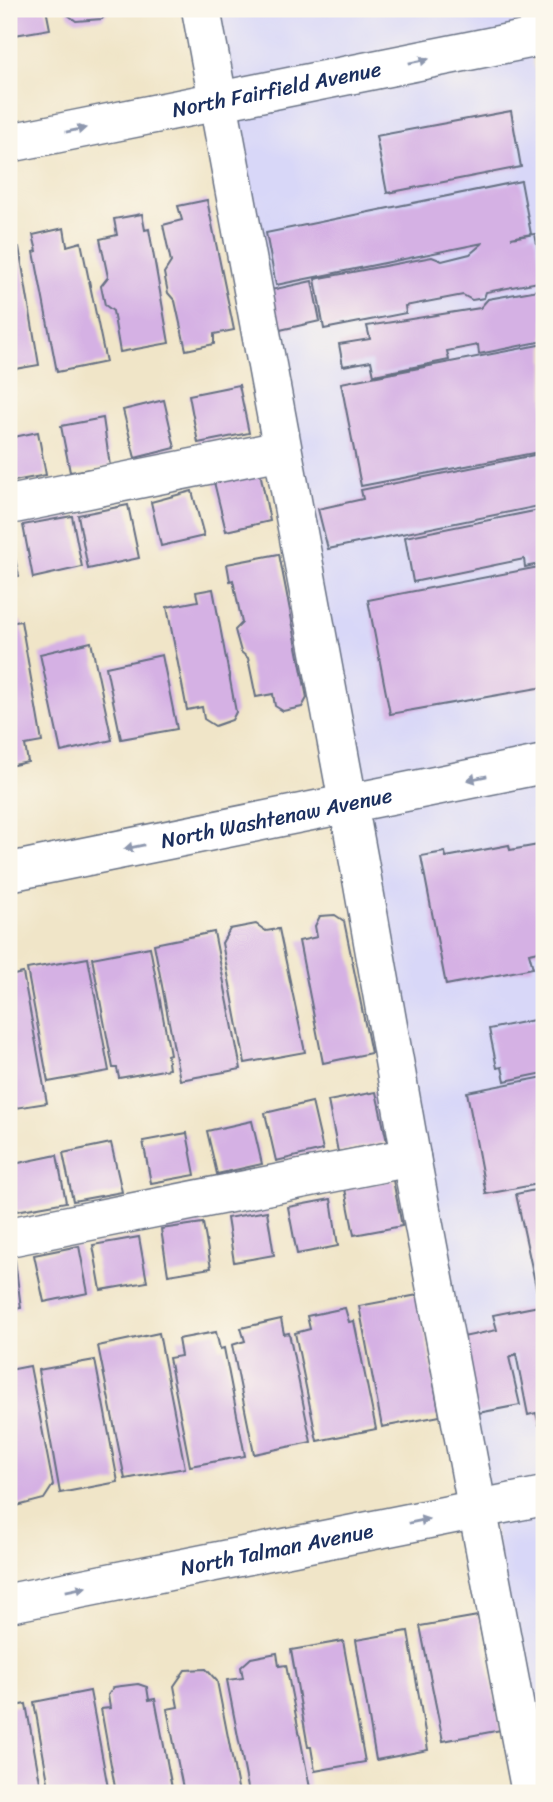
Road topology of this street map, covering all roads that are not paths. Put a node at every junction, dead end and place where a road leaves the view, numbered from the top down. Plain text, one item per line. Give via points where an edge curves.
1 (201, 9) edge
2 (544, 36) edge
3 (218, 101) junction
4 (9, 143) edge
5 (282, 450) junction
6 (9, 505) edge
7 (544, 764) edge
8 (348, 804) junction
9 (9, 872) edge
10 (411, 1157) junction
11 (9, 1237) edge
12 (544, 1496) edge
13 (478, 1509) junction
14 (9, 1603) edge
15 (531, 1793) edge

1 - 3 street
3 -> 2 street, North Fairfield Avenue
4 -> 3 street, North Fairfield Avenue
3 - 5 street
5 - 6 street
5 - 8 street
7 -> 8 street, North Washtenaw Avenue
8 -> 9 street, North Washtenaw Avenue
8 - 10 street
10 - 11 street
10 - 13 street
12 - 13 street, North Talman Avenue
14 -> 13 street, North Talman Avenue
13 - 15 street

